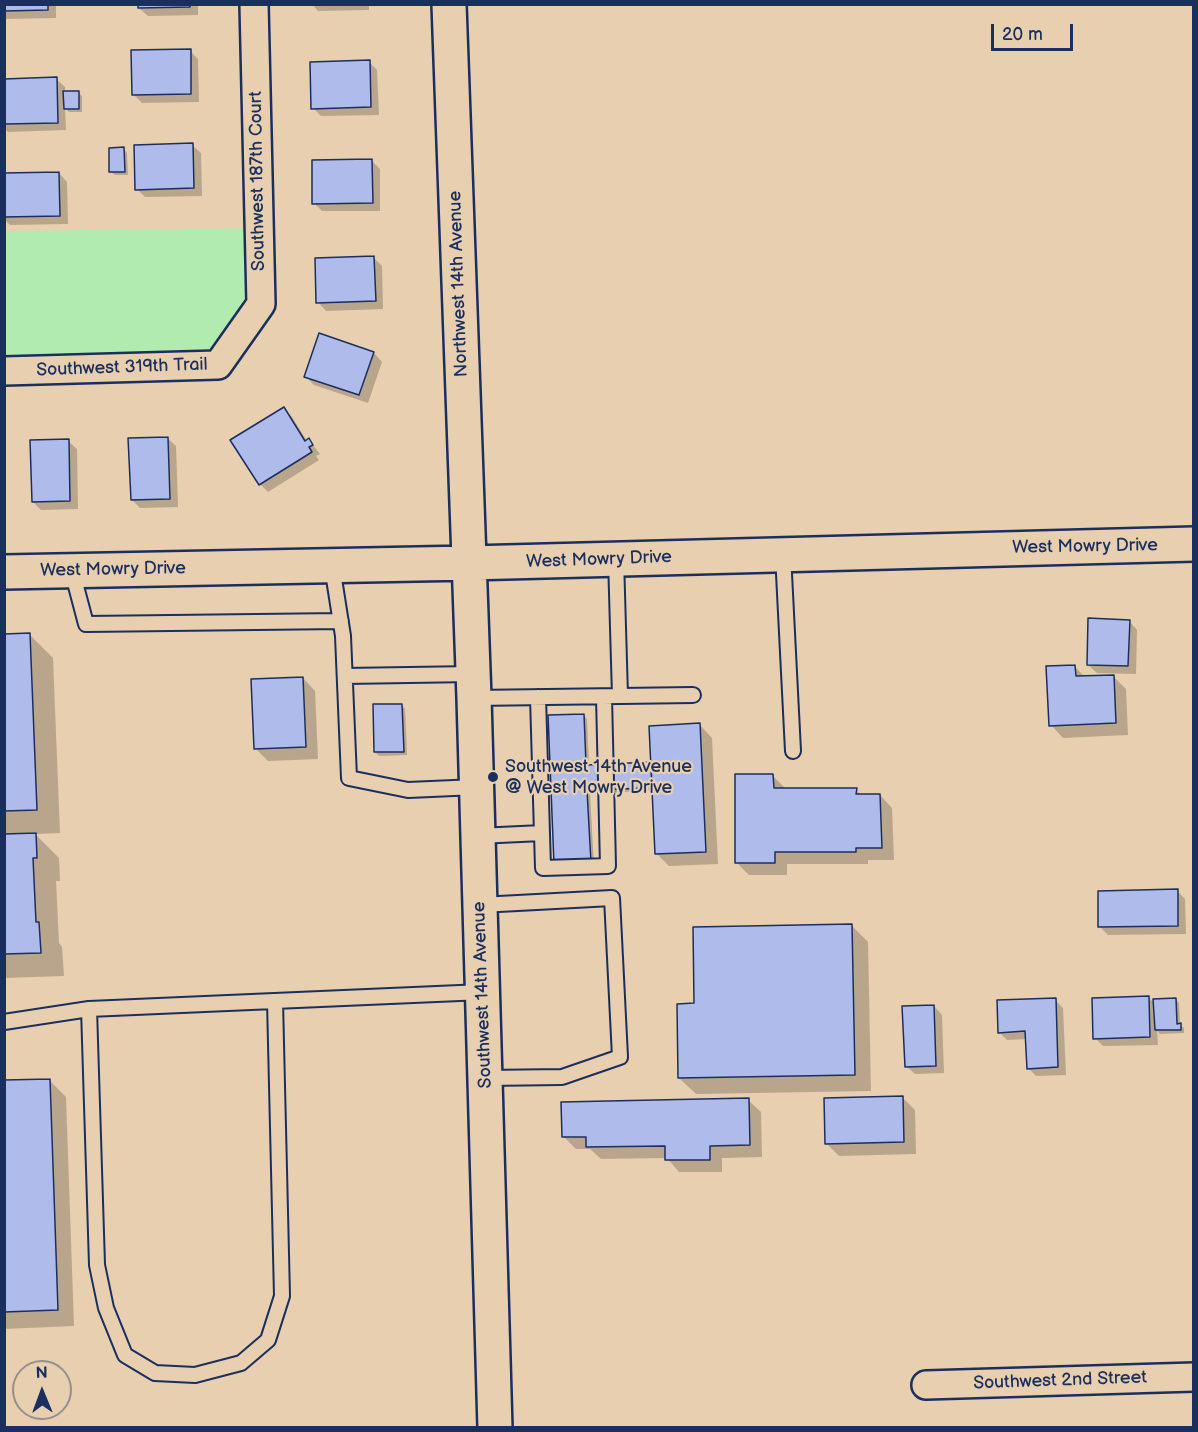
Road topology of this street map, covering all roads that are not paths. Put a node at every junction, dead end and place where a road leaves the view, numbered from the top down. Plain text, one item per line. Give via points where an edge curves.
1 (254, 4) edge
2 (449, 4) edge
3 (231, 347) joint
4 (4, 371) edge
5 (1194, 544) edge
6 (783, 554) junction
7 (616, 559) junction
8 (469, 563) junction
9 (332, 566) junction
10 (72, 571) junction
11 (4, 572) edge
12 (341, 621) junction
13 (345, 676) junction
14 (473, 686) junction
15 (693, 695) dead end
16 (604, 696) junction
17 (620, 696) junction
18 (538, 697) junction
19 (793, 752) dead end
20 (477, 787) junction
21 (542, 833) junction
22 (478, 836) junction
23 (480, 905) junction
24 (483, 992) junction
25 (275, 1001) junction
26 (89, 1009) junction
27 (4, 1022) edge
28 (485, 1078) junction
29 (1194, 1377) edge
30 (926, 1385) dead end
31 (495, 1428) edge

1 - 3 street, Southwest 187th Court via 261,304
2 - 8 street, Northwest 14th Avenue
3 - 4 street, Southwest 319th Trail via 218,365
5 - 6 street, West Mowry Drive
6 - 7 street, West Mowry Drive
6 - 19 lane
7 - 8 street, West Mowry Drive
7 - 17 lane
8 - 9 street, West Mowry Drive
8 - 14 street, Southwest 14th Avenue
9 - 10 street, West Mowry Drive
9 - 12 lane
10 - 11 street, West Mowry Drive
10 - 12 lane via 86,624
12 - 13 lane
13 - 14 lane
13 - 20 lane via 349,778 408,790
14 - 18 lane
14 - 20 street, Southwest 14th Avenue
15 - 17 lane
16 - 17 lane
16 - 18 lane
16 - 21 lane via 608,866 543,868
18 - 21 lane
20 - 22 street, Southwest 14th Avenue
21 - 22 lane
22 - 23 street, Southwest 14th Avenue
23 - 24 street, Southwest 14th Avenue
23 - 28 lane via 612,898 620,1057 562,1077
24 - 25 lane
24 - 28 street, Southwest 14th Avenue
25 - 26 lane
25 - 26 lane via 282,1296 268,1340 241,1363 195,1375 155,1373 125,1355 106,1308 97,1266
26 - 27 lane
28 - 31 street, Southwest 14th Avenue
29 - 30 street, Southwest 2nd Street

